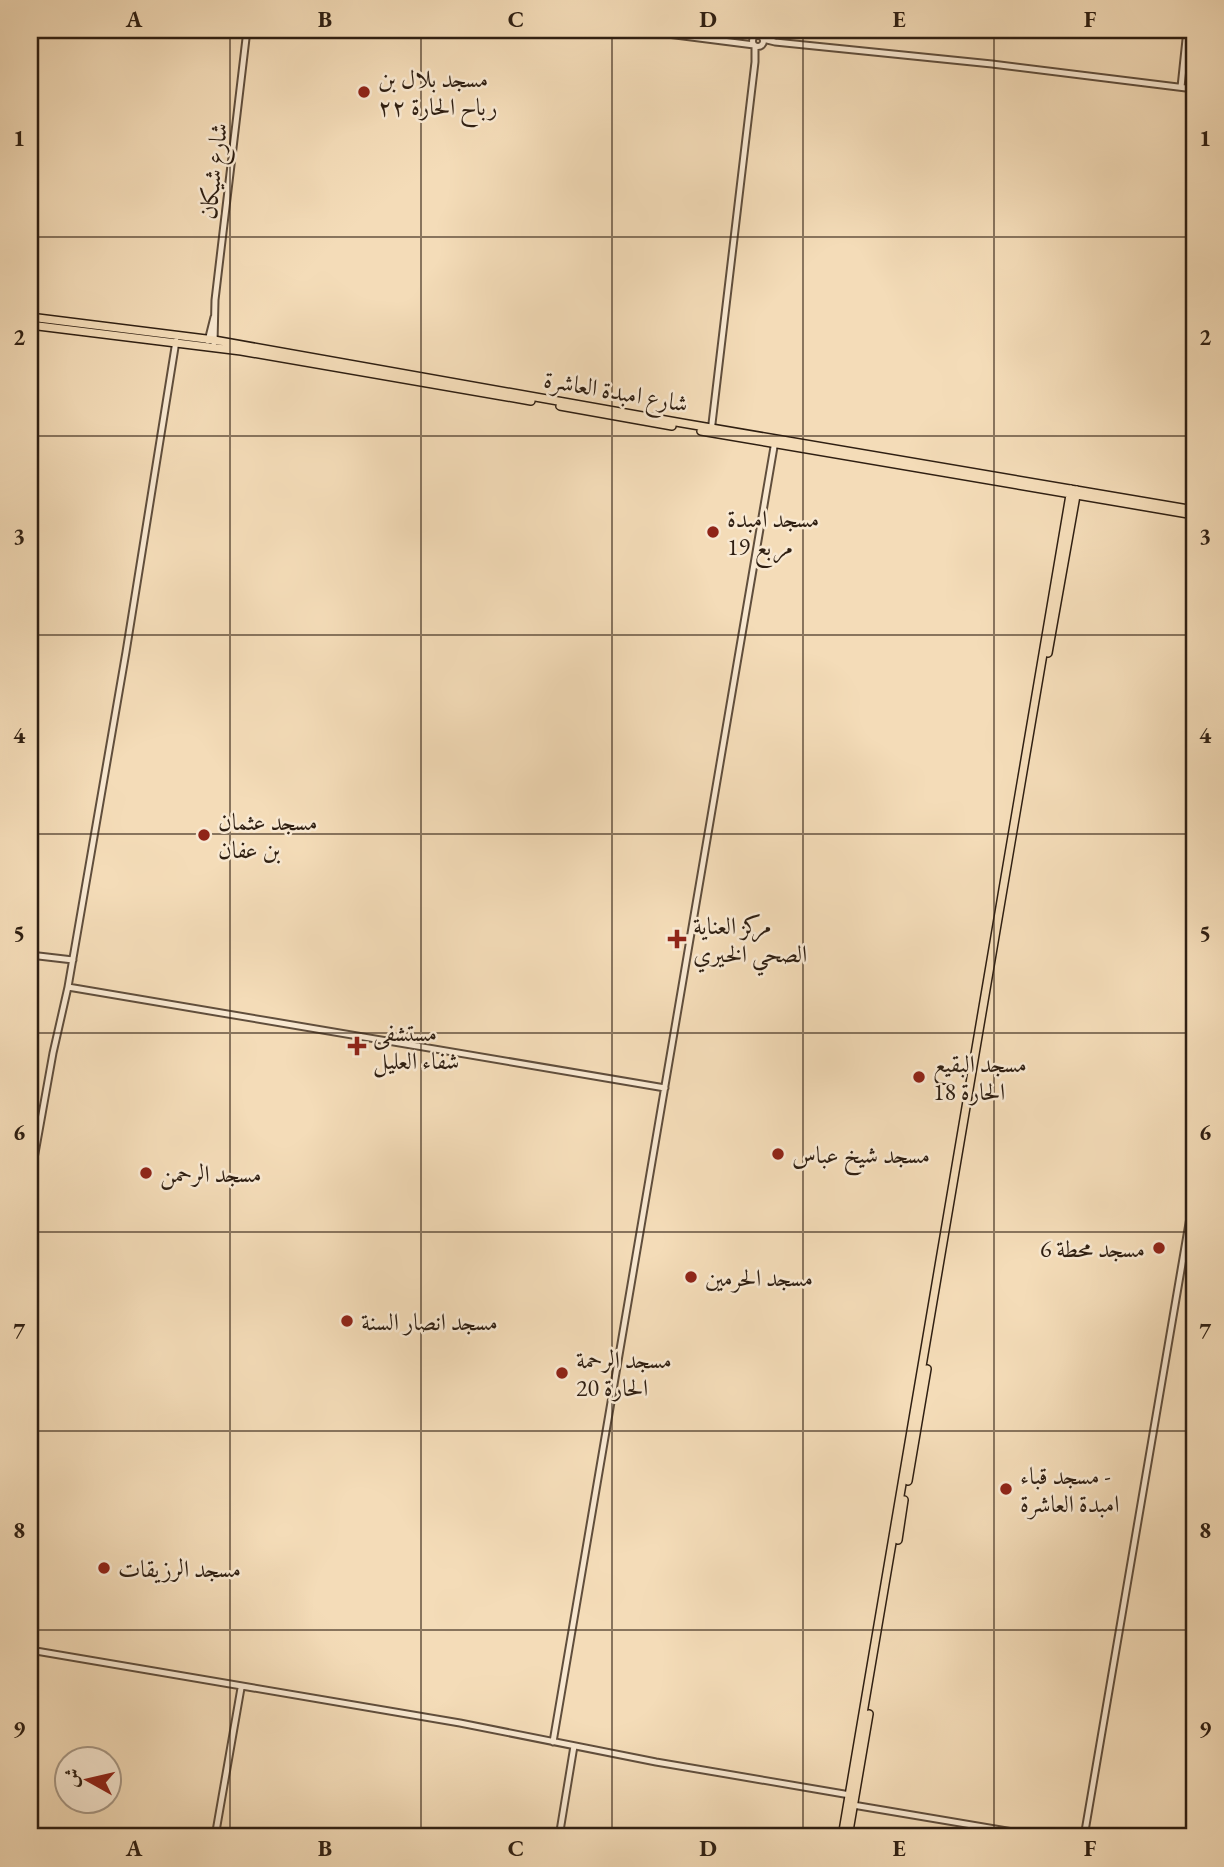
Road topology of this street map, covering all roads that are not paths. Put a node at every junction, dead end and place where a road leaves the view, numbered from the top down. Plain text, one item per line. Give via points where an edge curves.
1 (247, 30) edge
2 (636, 30) edge
3 (1186, 30) edge
4 (759, 39) edge
5 (741, 42) junction
6 (755, 59) junction
7 (1181, 88) junction
8 (1194, 89) edge
9 (30, 317) edge
10 (62, 325) junction
11 (30, 326) edge
12 (176, 338) junction
13 (211, 343) junction
14 (711, 430) junction
15 (775, 440) junction
16 (1074, 492) junction
17 (1194, 510) edge
18 (1194, 516) edge
19 (30, 955) edge
20 (73, 960) junction
21 (68, 986) junction
22 (664, 1088) junction
23 (30, 1181) edge
24 (1194, 1194) edge
25 (30, 1650) edge
26 (241, 1688) junction
27 (553, 1742) junction
28 (574, 1746) junction
29 (852, 1795) junction
30 (850, 1805) junction
31 (215, 1837) edge
32 (559, 1837) edge
33 (842, 1837) edge
34 (848, 1837) edge
35 (1043, 1837) edge
36 (1084, 1837) edge

1 - 13 street, شارع شيكان
2 - 5 street
3 - 7 street
4 - 5 street
4 - 6 street
4 - 7 street
5 - 6 street
6 - 14 street
7 - 8 street
9 - 10 main road, شارع امبدة العاشرة
10 - 11 main road, شارع امبدة العاشرة
10 - 12 main road, شارع امبدة العاشرة
12 - 13 main road, شارع امبدة العاشرة
12 - 20 street
13 - 14 main road, شارع امبدة العاشرة
14 - 15 main road, شارع امبدة العاشرة
15 - 16 main road, شارع امبدة العاشرة
15 - 22 street
16 - 17 main road, شارع امبدة العاشرة
16 - 18 main road, شارع امبدة العاشرة
16 - 29 main road
19 - 20 street
20 - 21 street
21 - 22 street
21 - 23 street
22 - 27 street
24 - 36 street
25 - 26 street
26 - 27 street
26 - 31 street
27 - 28 street
28 - 29 street
28 - 32 street
29 - 30 main road
30 - 33 main road
30 - 34 main road
30 - 35 street

